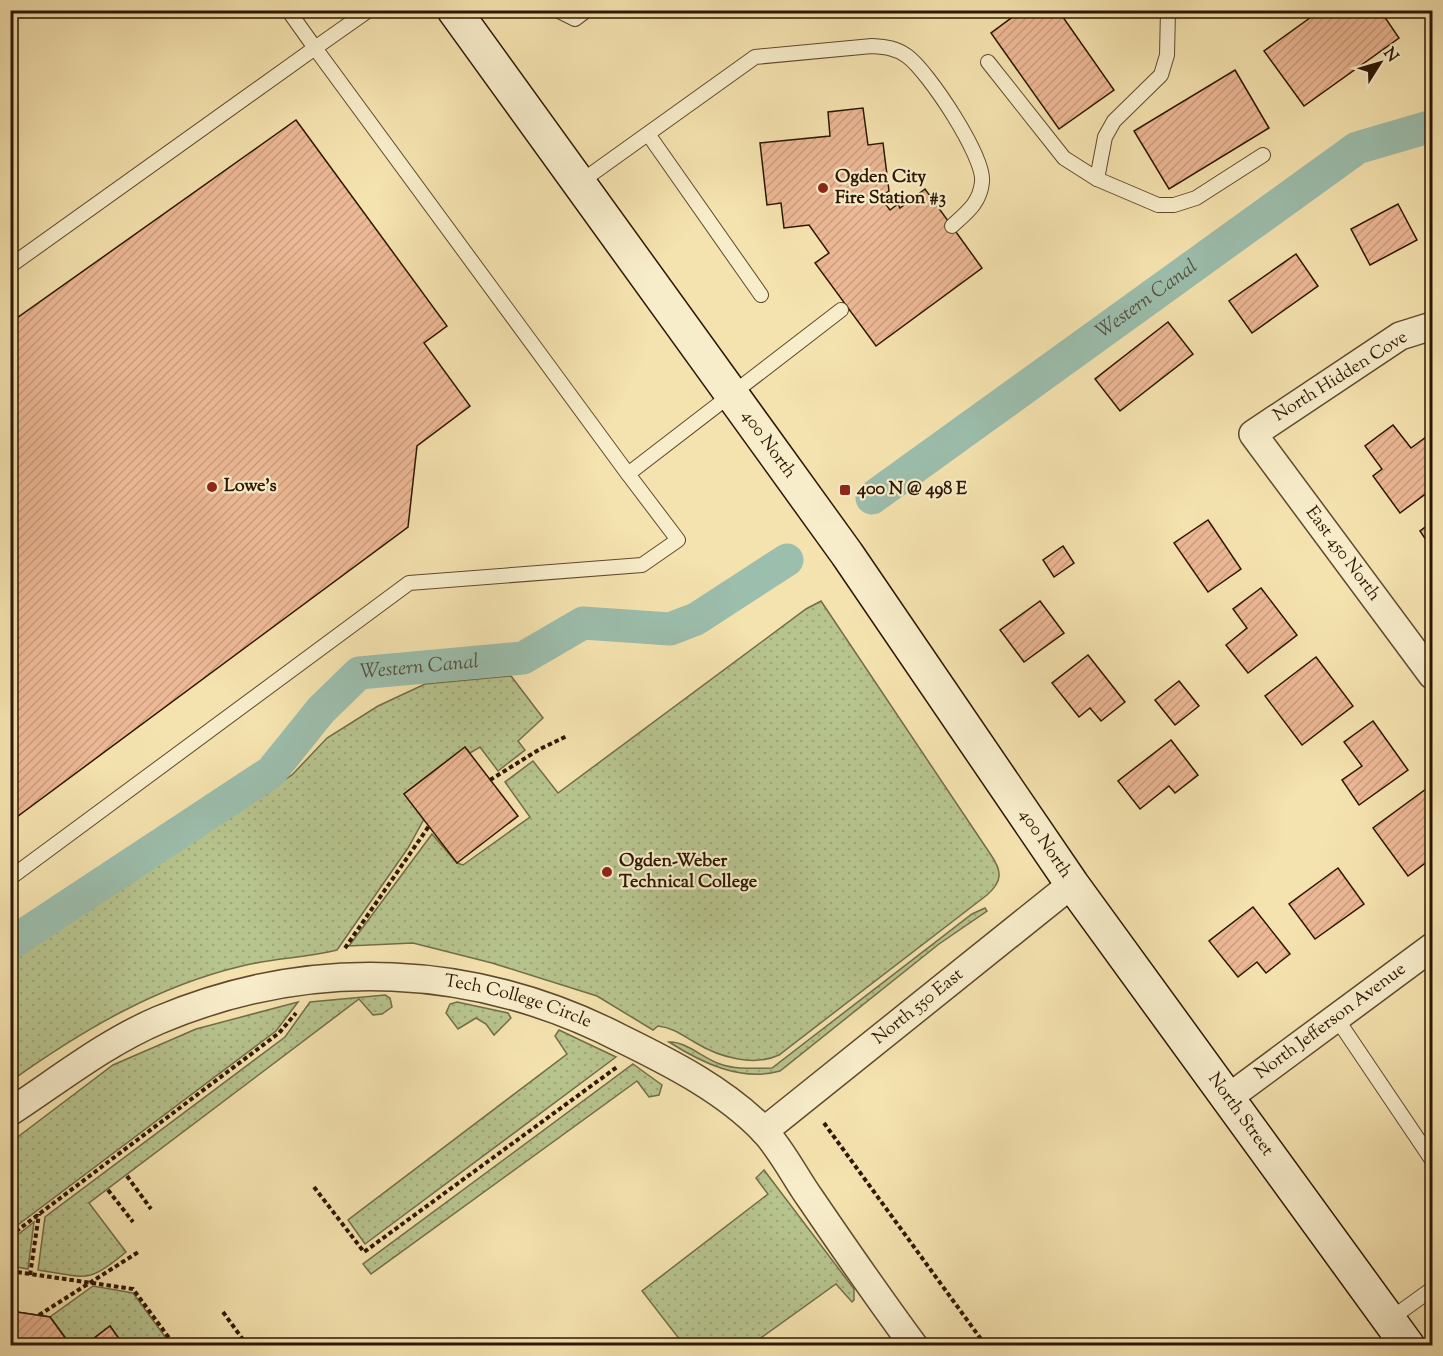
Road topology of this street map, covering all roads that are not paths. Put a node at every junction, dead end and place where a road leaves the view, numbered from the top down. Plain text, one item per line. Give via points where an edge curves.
1 (288, 10) edge
2 (369, 10) edge
3 (454, 10) edge
4 (557, 10) edge
5 (587, 10) edge
6 (1168, 10) edge
7 (315, 48) junction
8 (988, 62) dead end
9 (648, 134) junction
10 (1263, 155) dead end
11 (1097, 179) junction
12 (579, 183) junction
13 (952, 225) dead end
14 (10, 266) edge
15 (761, 295) dead end
16 (841, 310) dead end
17 (1432, 326) edge
18 (731, 394) junction
19 (1253, 434) joint
20 (628, 474) junction
21 (1432, 675) edge
22 (10, 878) edge
23 (1072, 884) junction
24 (1432, 947) edge
25 (1337, 1019) junction
26 (1228, 1098) junction
27 (10, 1112) edge
28 (764, 1131) junction
29 (1432, 1160) edge
30 (1432, 1289) edge
31 (1399, 1333) edge
32 (914, 1346) edge

1 - 7 lane
2 - 7 lane
3 - 12 main road, 400 North
4 - 5 lane via 575,18
6 - 11 lane via 1167,55 1161,75 1114,121 1105,137
7 - 14 lane
7 - 20 lane
8 - 11 lane via 1064,158
9 - 12 lane
9 - 13 lane via 755,57 890,47 922,71 979,159 983,179 980,195 973,207
9 - 15 lane
10 - 11 lane via 1196,198 1174,205 1158,206
12 - 18 main road, 400 North
16 - 18 lane
17 - 19 street, North Hidden Cove via 1400,336
18 - 20 lane
18 - 23 main road, 400 North via 847,554
19 - 21 street, East 450 North
20 - 22 lane via 678,540 642,566 410,583
23 - 26 main road, North Street
23 - 28 street, North 550 East
24 - 25 street, North Jefferson Avenue
25 - 26 street, North Jefferson Avenue
25 - 29 lane
26 - 31 main road, North Street
27 - 28 street, Tech College Circle via 107,1047 157,1021 208,1002 276,984 324,978 417,977 488,988 546,1005 602,1028 704,1085
28 - 32 street, Tech College Circle
30 - 31 lane

